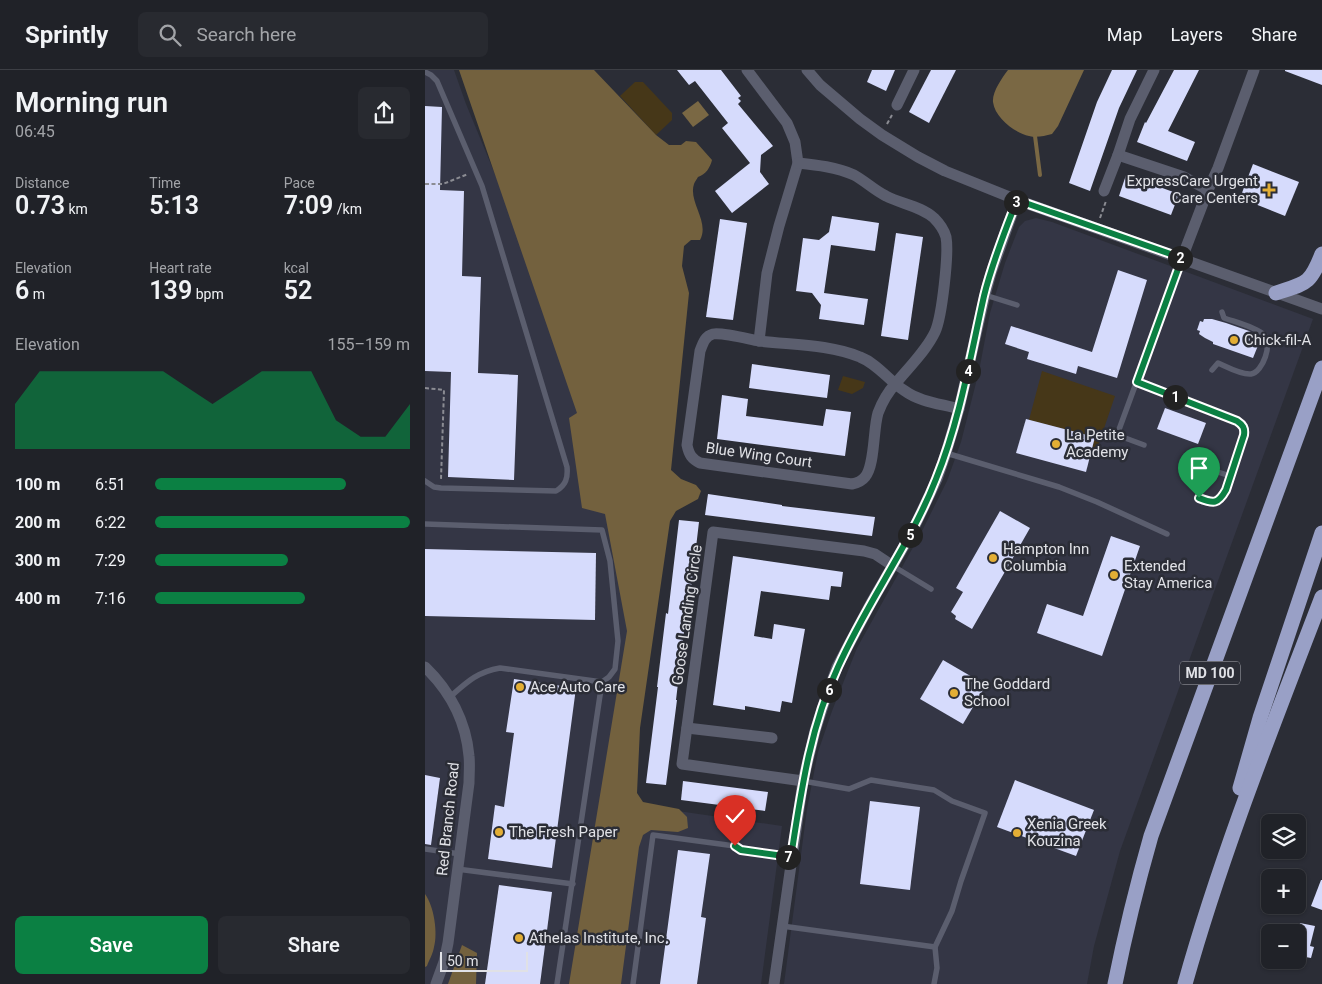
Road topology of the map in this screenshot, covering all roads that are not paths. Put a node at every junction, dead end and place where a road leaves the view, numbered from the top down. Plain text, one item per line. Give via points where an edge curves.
1 (807, 70) edge
2 (914, 70) edge
3 (1154, 70) edge
4 (1254, 70) edge
5 (750, 71) edge
6 (425, 72) edge
7 (897, 105) dead end
8 (1118, 155) junction
9 (798, 163) junction
10 (1208, 190) junction
11 (1104, 191) dead end
12 (1017, 200) junction
13 (1322, 254) edge
14 (1182, 258) junction
15 (1276, 293) junction
16 (985, 295) junction
17 (1017, 305) dead end
18 (1322, 309) edge
19 (1222, 312) dead end
20 (759, 341) junction
21 (1322, 368) edge
22 (1212, 370) dead end
23 (1137, 382) junction
24 (896, 383) junction
25 (959, 409) junction
26 (1144, 445) dead end
27 (946, 453) junction
28 (1209, 468) dead end
29 (1230, 476) junction
30 (425, 481) edge
31 (1199, 498) dead end
32 (425, 524) edge
33 (1322, 533) edge
34 (1167, 534) dead end
35 (893, 566) junction
36 (931, 589) dead end
37 (1322, 597) edge
38 (425, 667) edge
39 (602, 682) junction
40 (450, 697) junction
41 (687, 728) junction
42 (772, 738) dead end
43 (803, 781) junction
44 (425, 849) edge
45 (459, 854) junction
46 (791, 857) junction
47 (457, 869) junction
48 (573, 884) junction
49 (1208, 910) junction
50 (782, 926) junction
51 (935, 947) junction
52 (436, 984) edge
53 (557, 984) edge
54 (633, 984) edge
55 (774, 984) edge
56 (934, 984) edge
57 (1115, 984) edge
58 (1185, 984) edge

1 - 12 street via 838,101 882,135 945,171
2 - 7 street
3 - 8 street via 1130,120
4 - 10 street
5 - 9 street via 787,123 795,142
6 - 30 lane via 437,81 482,186 567,467 565,483 556,491 441,488
8 - 10 street
8 - 11 street
9 - 20 street via 767,273
9 - 24 street via 854,175 885,196 933,217 946,237 947,253 936,330
10 - 14 street
12 - 14 street
12 - 16 street
13 - 15 highway via 1308,281
14 - 15 street
14 - 23 lane
15 - 18 street
16 - 17 lane
16 - 25 street
19 - 22 lane via 1224,318 1262,333 1268,340 1268,346 1263,363 1255,373 1218,364
20 - 24 street, Blue Wing Court via 842,350 862,357
20 - 24 street, Blue Wing Court via 715,333 703,342 687,446 688,453 700,464 852,484 858,482 864,479 870,467 883,400
21 - 57 highway, MD 100 via 1151,836 1123,940
23 - 26 lane via 1117,435
23 - 29 lane via 1242,424 1244,435
24 - 25 street, Blue Wing Court via 905,392 919,398
25 - 27 street
27 - 34 lane via 1059,486
27 - 35 street via 925,505
28 - 29 lane
29 - 31 lane via 1226,490 1218,500
32 - 39 lane via 602,530 610,561 618,641 615,669
33 - 49 highway via 1260,718
35 - 36 lane
35 - 41 street, Goose Landing Circle via 864,551 713,532
35 - 43 street via 837,668 817,722
37 - 49 highway via 1246,798
38 - 40 street, Red Branch Road
39 - 40 lane via 499,668 470,679
39 - 48 lane
40 - 45 street, Red Branch Road via 463,725 470,758
41 - 42 street
41 - 43 street, Goose Landing Circle via 682,764
43 - 46 street
43 - 51 lane via 849,789 871,780 933,790 985,813 952,911
44 - 45 lane
45 - 47 street, Red Branch Road
46 - 50 street
46 - 54 lane via 653,835
47 - 48 lane
47 - 52 street, Red Branch Road via 448,943
48 - 53 lane
49 - 58 highway
50 - 51 lane
50 - 55 street
51 - 56 lane via 937,968

